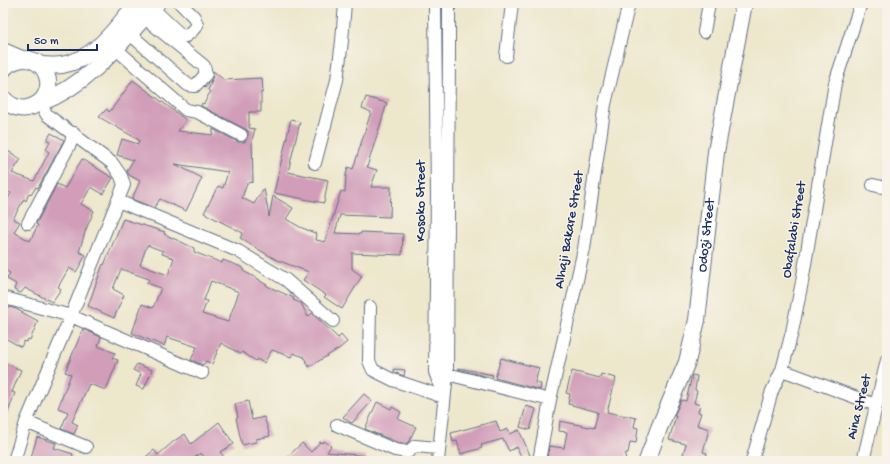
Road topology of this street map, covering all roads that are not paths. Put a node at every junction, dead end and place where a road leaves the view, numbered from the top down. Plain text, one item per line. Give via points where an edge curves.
1 (137, 3) edge
2 (180, 3) edge
3 (345, 3) edge
4 (436, 3) edge
5 (449, 3) edge
6 (512, 3) edge
7 (629, 3) edge
8 (709, 3) edge
9 (744, 3) edge
10 (861, 3) edge
11 (151, 10) edge
12 (704, 32) dead end
13 (130, 34) junction
14 (116, 49) junction
15 (3, 51) edge
16 (436, 54) junction
17 (449, 54) junction
18 (506, 56) dead end
19 (22, 59) junction
20 (40, 65) junction
21 (3, 70) edge
22 (40, 103) junction
23 (6, 104) edge
24 (74, 133) junction
25 (241, 135) dead end
26 (315, 163) dead end
27 (873, 185) dead end
28 (887, 188) edge
29 (118, 201) junction
30 (28, 223) dead end
31 (4, 298) dead end
32 (370, 307) dead end
33 (71, 316) junction
34 (333, 321) dead end
35 (887, 360) edge
36 (782, 370) junction
37 (202, 373) dead end
38 (447, 374) junction
39 (444, 397) junction
40 (550, 400) junction
41 (876, 405) junction
42 (26, 422) junction
43 (337, 424) dead end
44 (86, 447) dead end
45 (438, 448) junction
46 (14, 461) edge
47 (438, 461) edge
48 (539, 461) edge
49 (647, 461) edge
50 (752, 461) edge
51 (863, 461) edge

1 - 20 main road via 98,47 82,59 62,65
2 - 11 street via 197,25 186,36 181,35
3 - 26 street via 337,80
4 - 16 street, Kosoko Street
5 - 17 street, Kosoko Street
6 - 18 street
7 - 40 street, Alhaji Bakare Street via 605,104 584,249
8 - 12 street
9 - 49 main road, Odozi Street via 716,152 697,320 687,362
10 - 36 street, Obafalabi Street via 835,83 802,282
11 - 13 main road
11 - 13 street via 204,66 206,74 195,86 188,85
13 - 14 main road
14 - 22 main road via 85,78 55,97
14 - 25 street via 186,110 202,114
15 - 19 main road
16 - 17 street
16 - 39 street, Kosoko Street via 435,372
17 - 38 street, Kosoko Street
19 - 20 main road via 32,60
19 - 21 main road via 12,61
20 - 22 main road via 47,74 49,84 47,94
22 - 23 main road via 26,109
22 - 24 street via 48,115
24 - 29 street via 112,162 124,185
24 - 30 street
27 - 28 street
29 - 33 street
29 - 34 street via 238,251 286,280
31 - 33 street
32 - 39 street via 369,361 373,370 393,380
33 - 37 street
33 - 42 street
35 - 41 street, Aina Street
36 - 41 street
36 - 50 street, Obafalabi Street via 772,391
38 - 39 street, Kosoko Street
38 - 40 street
39 - 45 street, Kosoko Street
40 - 48 street, Alhaji Bakare Street
41 - 51 street, Aina Street
42 - 44 street
42 - 46 street
43 - 45 street via 395,450 408,452 415,446
45 - 47 street, Kosoko Street

